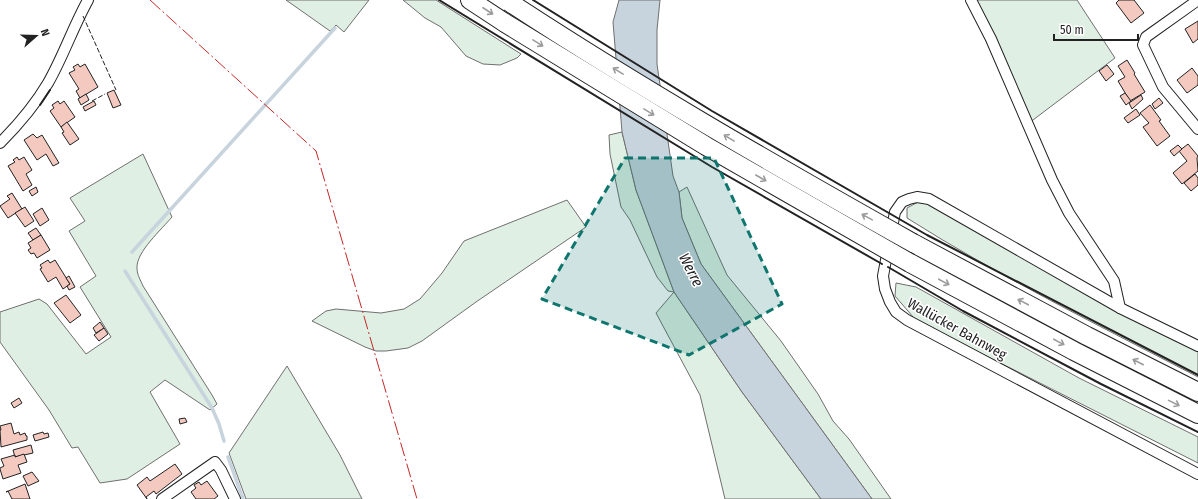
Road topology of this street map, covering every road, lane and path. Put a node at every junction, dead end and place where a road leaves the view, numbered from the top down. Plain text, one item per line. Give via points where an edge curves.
1 (88, 0) edge
2 (470, 0) edge
3 (971, 0) edge
4 (1198, 0) edge
5 (507, 1) edge
6 (1198, 129) edge
7 (0, 143) edge
8 (1120, 308) junction
9 (1198, 346) edge
10 (1198, 392) edge
11 (1198, 414) edge
12 (1198, 474) edge
13 (162, 499) edge
14 (235, 499) edge

1 - 7 street via 49,82 26,114
2 -> 11 highway, bridge via 706,146 910,263
3 - 8 street via 991,39 1052,180 1069,213 1114,282
4 - 6 street via 1146,37 1143,45 1163,87
10 -> 5 highway, bridge via 913,243 758,156 558,35
8 - 9 street, Wallücker Bahnweg
8 - 12 street, Wallücker Bahnweg via 929,199 908,199 902,202 895,212 883,276 885,290 896,312
13 - 14 street via 215,462

